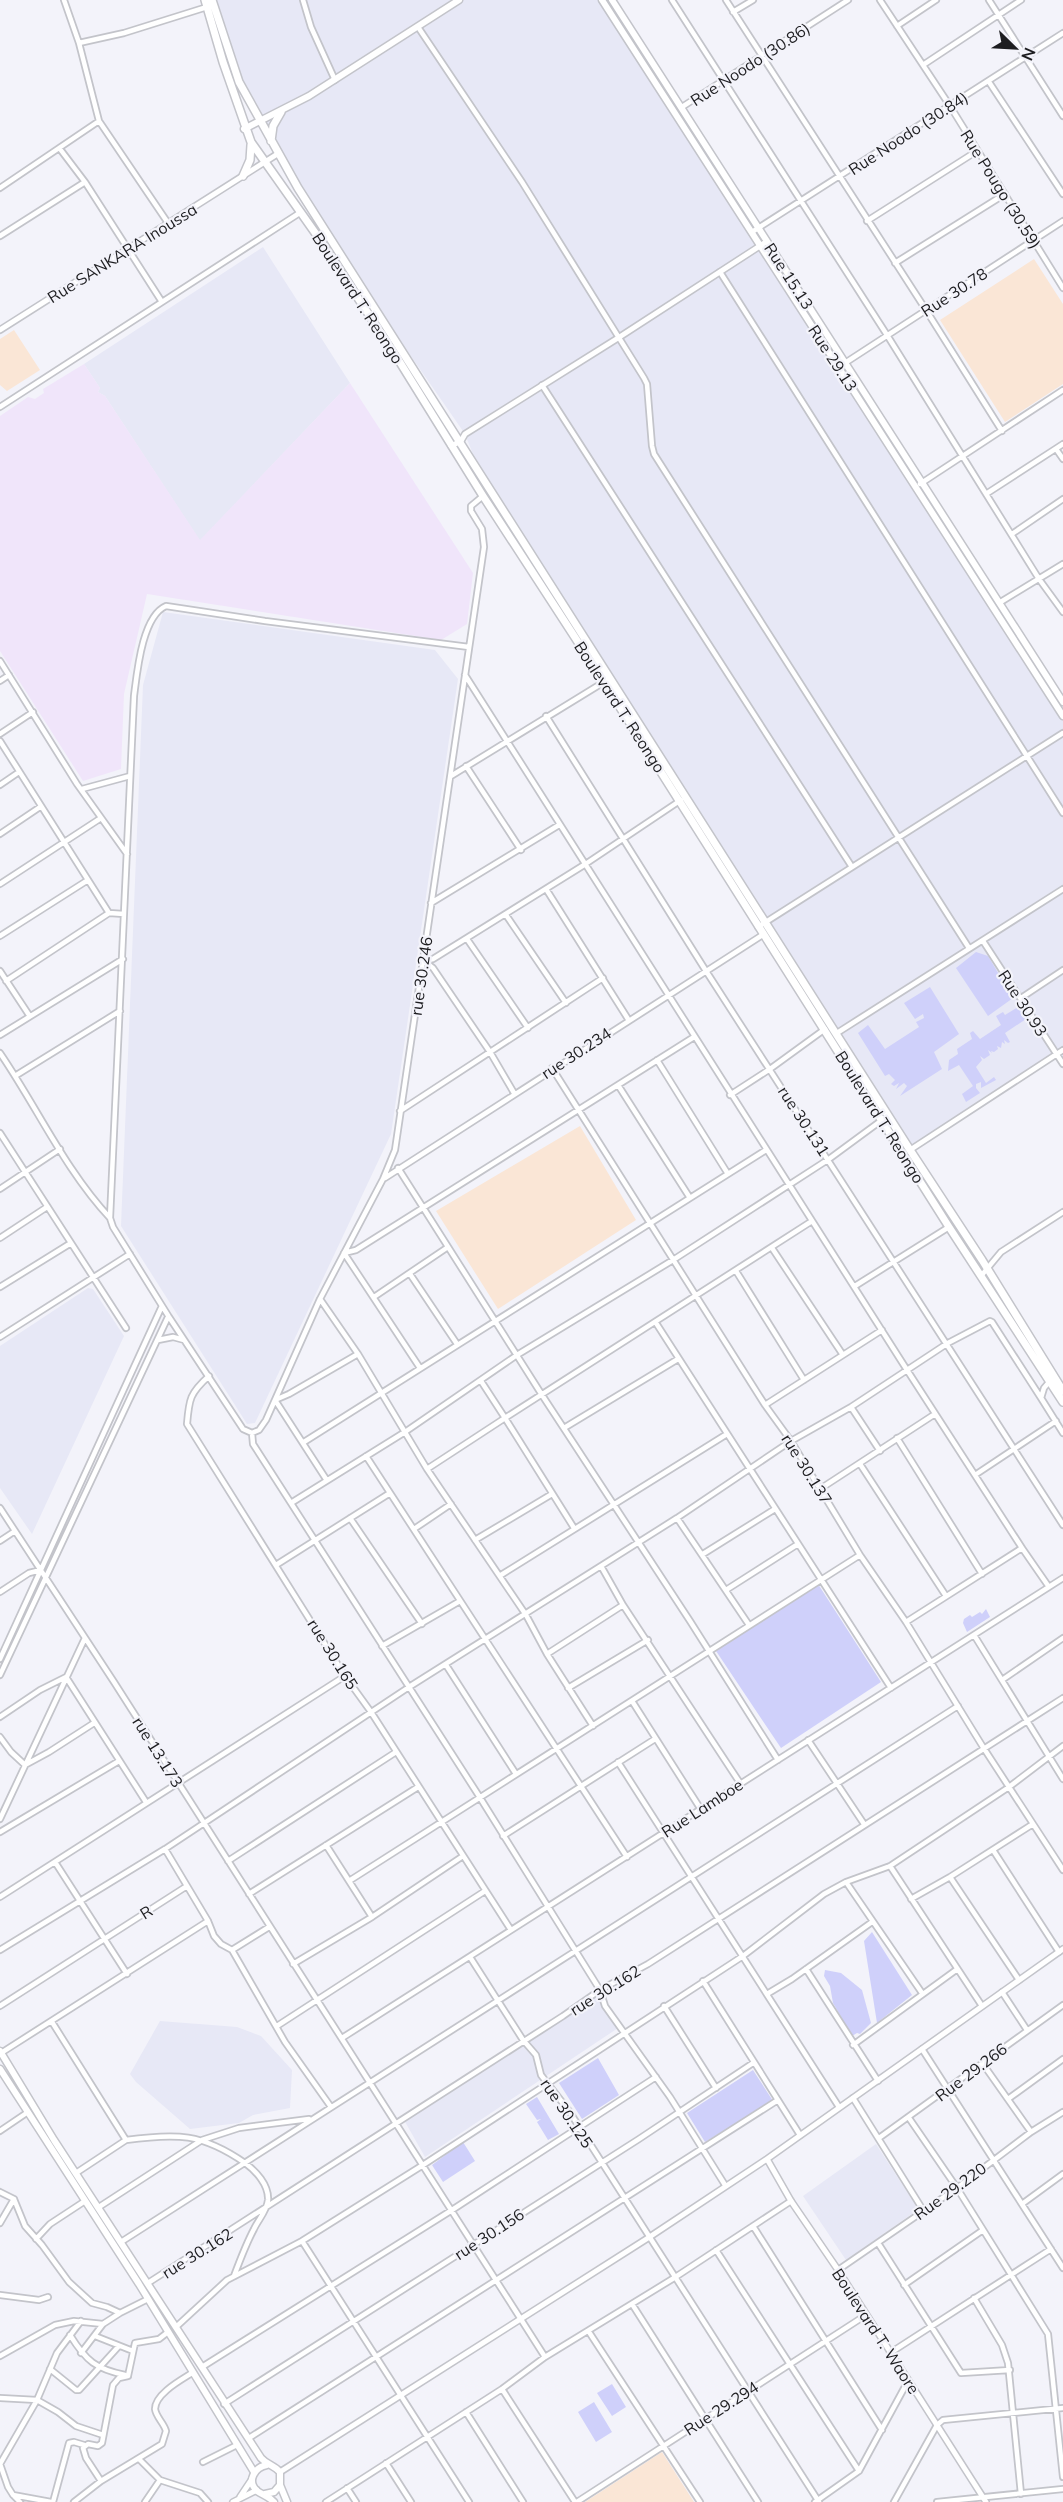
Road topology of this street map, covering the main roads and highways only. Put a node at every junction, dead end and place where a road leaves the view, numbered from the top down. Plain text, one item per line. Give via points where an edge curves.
1 (212, 0) edge
2 (459, 0) edge
3 (603, 0) edge
4 (612, 0) edge
5 (206, 3) edge
6 (281, 111) junction
7 (260, 121) junction
8 (244, 129) junction
9 (271, 141) junction
10 (251, 142) junction
11 (243, 176) road end
12 (755, 230) junction
13 (764, 244) junction
14 (918, 485) junction
15 (1063, 702) edge
16 (1063, 716) edge
17 (682, 799) junction
18 (1063, 1391) edge
19 (1063, 1402) edge
20 (1, 2052) edge
21 (0, 2069) edge
22 (267, 2465) junction
23 (253, 2476) junction
24 (280, 2485) junction
25 (266, 2494) junction
26 (273, 2502) edge
27 (287, 2502) edge

1 - 7 main road, Boulevard T. Reongo via 233,68
2 - 6 main road
3 - 12 main road
4 - 12 main road, Rue 15.13
5 - 8 main road, Boulevard T. Reongo
6 - 7 main road
6 - 9 main road
7 - 8 main road
7 - 9 main road, Boulevard T. Reongo
8 - 10 main road, Boulevard T. Reongo
9 - 17 main road, Boulevard T. Reongo via 461,436
10 - 11 main road via 250,160
10 - 17 main road, Boulevard T. Reongo via 398,359
12 - 13 main road, Rue 15.13
13 - 14 main road, Rue 29.13
13 - 14 main road, Rue 15.13 via 845,363
14 - 15 main road, Rue 15.13
14 - 16 main road, Rue 29.13
17 - 18 main road, Boulevard T. Reongo via 769,926
17 - 19 main road, Boulevard T. Reongo via 761,931
20 - 22 main road via 224,2404
21 - 23 main road via 148,2298
22 - 23 main road via 258,2467
22 - 24 main road via 280,2472
23 - 25 main road via 257,2490
24 - 25 main road
24 - 27 main road
25 - 26 main road

